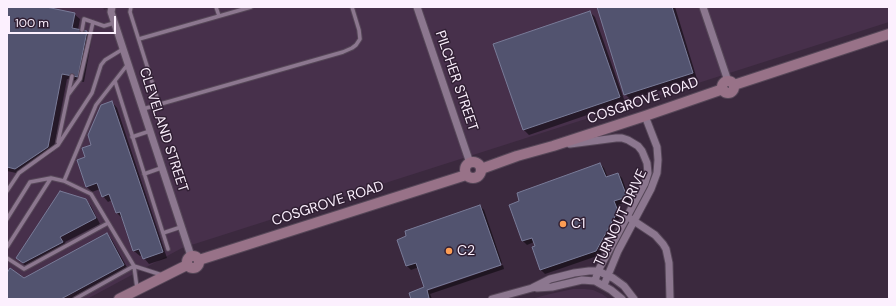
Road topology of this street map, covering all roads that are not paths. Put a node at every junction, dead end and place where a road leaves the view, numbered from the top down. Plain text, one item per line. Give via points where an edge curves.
1 (131, 7) edge
2 (216, 7) edge
3 (251, 7) edge
4 (352, 7) edge
5 (417, 7) edge
6 (703, 7) edge
7 (239, 9) edge
8 (111, 10) edge
9 (219, 16) junction
10 (93, 22) junction
11 (115, 23) junction
12 (82, 30) dead end
13 (889, 34) edge
14 (139, 39) junction
15 (124, 49) junction
16 (128, 64) junction
17 (72, 76) dead end
18 (115, 81) junction
19 (728, 85) junction
20 (68, 95) junction
21 (159, 104) junction
22 (143, 109) junction
23 (645, 116) junction
24 (150, 130) junction
25 (132, 136) junction
26 (58, 145) junction
27 (553, 146) junction
28 (470, 163) junction
29 (162, 168) junction
30 (481, 169) junction
31 (144, 174) junction
32 (466, 174) junction
33 (51, 178) junction
34 (64, 181) junction
35 (7, 191) edge
36 (627, 217) junction
37 (7, 218) edge
38 (634, 221) junction
39 (108, 223) junction
40 (182, 227) junction
41 (163, 233) junction
42 (7, 248) edge
43 (168, 249) dead end
44 (7, 258) edge
45 (192, 260) junction
46 (134, 266) junction
47 (598, 271) junction
48 (608, 275) junction
49 (164, 276) junction
50 (595, 281) junction
51 (604, 285) junction
52 (532, 288) junction
53 (137, 289) junction
54 (75, 299) edge
55 (118, 299) edge
56 (492, 299) edge
57 (622, 299) edge
58 (634, 299) edge
59 (670, 299) edge

1 - 14 lane via 130,12
2 - 9 lane
3 - 7 lane
4 - 21 lane via 360,39 352,48
5 - 28 street, PILCHER STREET
6 - 19 street
7 - 9 lane
8 - 11 street, CLEVELAND STREET
9 - 14 lane
10 - 11 lane via 104,26
10 - 12 lane via 84,19
10 - 20 lane via 80,79
11 - 15 street, CLEVELAND STREET
13 - 19 main road, COSGROVE ROAD
14 - 21 lane
15 - 16 street, CLEVELAND STREET
15 - 26 lane via 104,60 92,93
16 - 18 lane
16 - 22 street, CLEVELAND STREET
17 - 20 lane
18 - 25 lane
18 - 34 lane via 96,105
19 - 23 main road, COSGROVE ROAD
20 - 26 lane
21 - 22 lane
22 - 24 street, CLEVELAND STREET
23 - 27 main road, COSGROVE ROAD
23 - 38 street, TURNOUT DRIVE via 657,147 658,167 653,185
24 - 25 lane
24 - 29 street, CLEVELAND STREET
25 - 31 lane
26 - 35 lane via 19,173
27 - 30 main road, COSGROVE ROAD
27 - 36 street, TURNOUT DRIVE via 622,138 638,146 647,163 648,173
28 - 30 main road via 476,163
28 - 32 main road via 465,170
29 - 31 lane
29 - 40 street, CLEVELAND STREET
30 - 32 main road via 477,177 470,178
31 - 41 lane
32 - 45 main road, COSGROVE ROAD
33 - 34 lane
33 - 37 lane via 30,182
33 - 42 lane
34 - 39 lane via 91,194
36 - 38 street
36 - 47 street, TURNOUT DRIVE
38 - 48 street, TURNOUT DRIVE
38 - 59 street via 655,235 666,249
39 - 44 lane via 24,269
39 - 46 lane
40 - 41 lane
40 - 45 street, CLEVELAND STREET
41 - 43 lane
45 - 49 main road, COSGROVE ROAD
46 - 49 lane
46 - 53 lane
46 - 54 lane
47 - 48 street
47 - 50 street, TURNOUT DRIVE
47 - 52 street via 550,279
48 - 51 street, TURNOUT DRIVE
48 - 58 street via 624,286
49 - 53 main road, COSGROVE ROAD
50 - 51 street
50 - 52 street via 582,280 552,287
51 - 57 street
52 - 56 street
53 - 55 main road, COSGROVE ROAD

